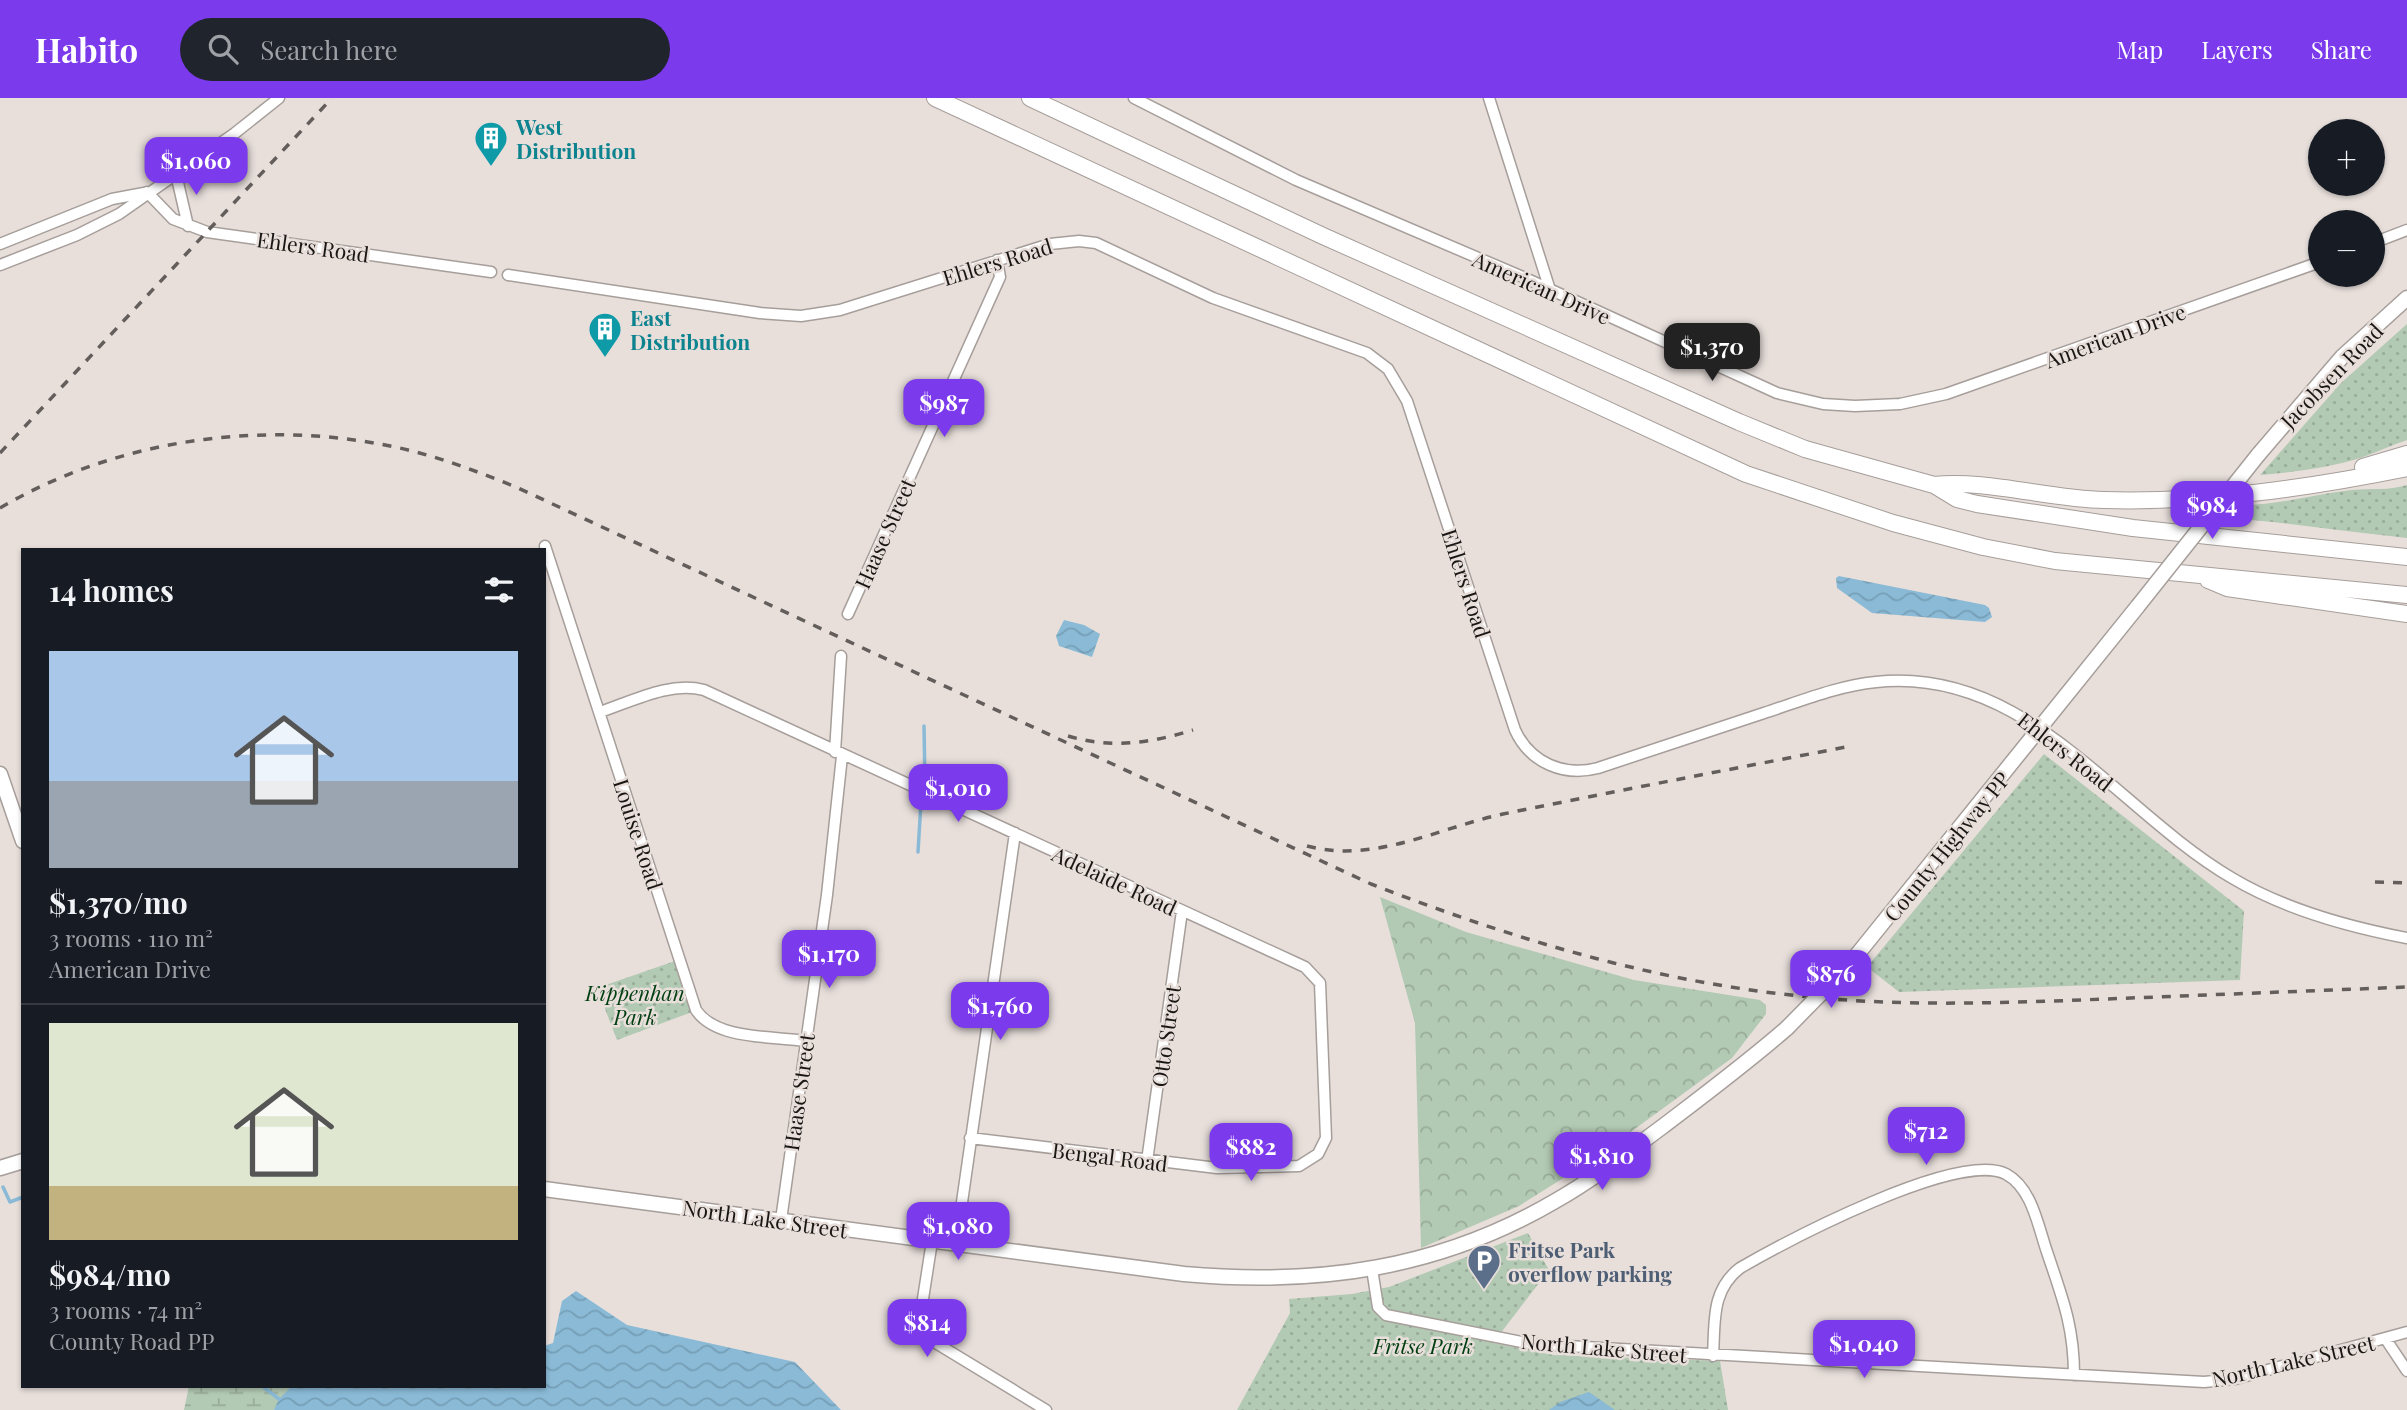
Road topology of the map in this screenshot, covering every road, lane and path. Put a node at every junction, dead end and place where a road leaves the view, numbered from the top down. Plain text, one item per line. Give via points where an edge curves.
1 (279, 98) edge
2 (935, 98) edge
3 (1030, 98) edge
4 (1134, 98) edge
5 (1489, 98) edge
6 (176, 174) junction
7 (147, 192) junction
8 (188, 226) junction
9 (2407, 230) edge
10 (2385, 238) edge
11 (0, 244) edge
12 (998, 260) junction
13 (0, 265) edge
14 (2308, 266) edge
15 (491, 272) dead end
16 (508, 275) dead end
17 (1550, 290) junction
18 (2407, 298) edge
19 (2407, 454) edge
20 (2407, 468) edge
21 (2335, 479) junction
22 (1934, 485) junction
23 (546, 549) edge
24 (2407, 557) edge
25 (2193, 573) junction
26 (2407, 595) edge
27 (2138, 606) joint
28 (848, 614) dead end
29 (2407, 614) edge
30 (841, 656) dead end
31 (600, 712) junction
32 (2041, 730) junction
33 (838, 754) junction
34 (0, 774) edge
35 (1015, 833) junction
36 (21, 835) edge
37 (1182, 911) junction
38 (2407, 938) edge
39 (1317, 977) joint
40 (805, 1041) junction
41 (970, 1138) junction
42 (1147, 1161) junction
43 (21, 1162) edge
44 (0, 1168) edge
45 (546, 1189) edge
46 (781, 1220) junction
47 (932, 1241) junction
48 (956, 1244) junction
49 (1372, 1269) junction
50 (2407, 1332) edge
51 (2385, 1338) junction
52 (1713, 1356) junction
53 (2407, 1371) edge
54 (2074, 1375) junction
55 (1046, 1410) edge

1 - 6 street
2 - 25 highway via 1746,474 1815,499 1983,547 2055,561
3 - 22 highway via 1323,236 1739,422 1805,449
4 - 17 street, American Drive via 1296,180
5 - 17 street
6 - 7 street
6 - 8 street
7 - 8 street, Ehlers Road via 173,219
7 - 11 street via 112,199
7 - 13 street via 119,214 77,235
8 - 15 street, Ehlers Road
9 - 10 street
12 - 16 street, Ehlers Road via 840,310 801,316
12 - 28 street, Haase Street via 1000,277
12 - 32 street, Ehlers Road via 1062,242 1096,243 1213,298 1367,353 1388,369 1407,401 1515,730 1526,748 1549,765 1590,770 1830,691 1877,681 1926,682 1974,693 2011,708
14 - 17 street, American Drive via 1959,390 1883,406 1823,404 1777,394
18 - 27 main road, Jacobsen Road, bridge via 2332,366
19 - 21 highway
20 - 21 highway
21 - 22 highway via 2172,500 2090,500 1959,482
22 - 24 highway via 1957,499 1977,504 2133,528
23 - 31 street, Louise Road
25 - 26 highway
25 - 29 highway via 2227,588
27 - 32 main road, County Highway PP
30 - 33 street, Haase Street
31 - 33 street, Adelaide Road via 670,689 693,687
31 - 40 street, Louise Road via 696,1010 707,1023 721,1029
32 - 38 street, Ehlers Road via 2230,877 2344,923
32 - 49 main road, County Highway PP, bridge via 1848,966 1787,1028 1716,1086 1558,1200 1459,1246
33 - 35 street, Adelaide Road
33 - 40 street, Haase Street via 827,895
34 - 36 main road
35 - 37 street, Adelaide Road
35 - 41 street
37 - 39 street, Adelaide Road via 1305,967
37 - 42 street, Otto Street
39 - 42 street, Bengal Road via 1322,991 1327,1130 1318,1154 1291,1167 1217,1168
40 - 46 street, Haase Street
41 - 42 street, Bengal Road
41 - 48 street
43 - 44 main road
45 - 46 main road, North Lake Street
46 - 47 main road, North Lake Street
47 - 48 main road, North Lake Street
47 - 55 street via 920,1318 926,1337
48 - 49 main road, North Lake Street via 1240,1279 1311,1278
49 - 52 street, North Lake Street via 1380,1311 1392,1317 1532,1344
50 - 51 street, North Lake Street
51 - 53 street
51 - 54 street, North Lake Street via 2223,1381
52 - 54 street, North Lake Street
52 - 54 street via 1718,1294 1740,1268 1881,1199 1961,1172 1985,1169 2016,1181 2029,1200 2071,1324

